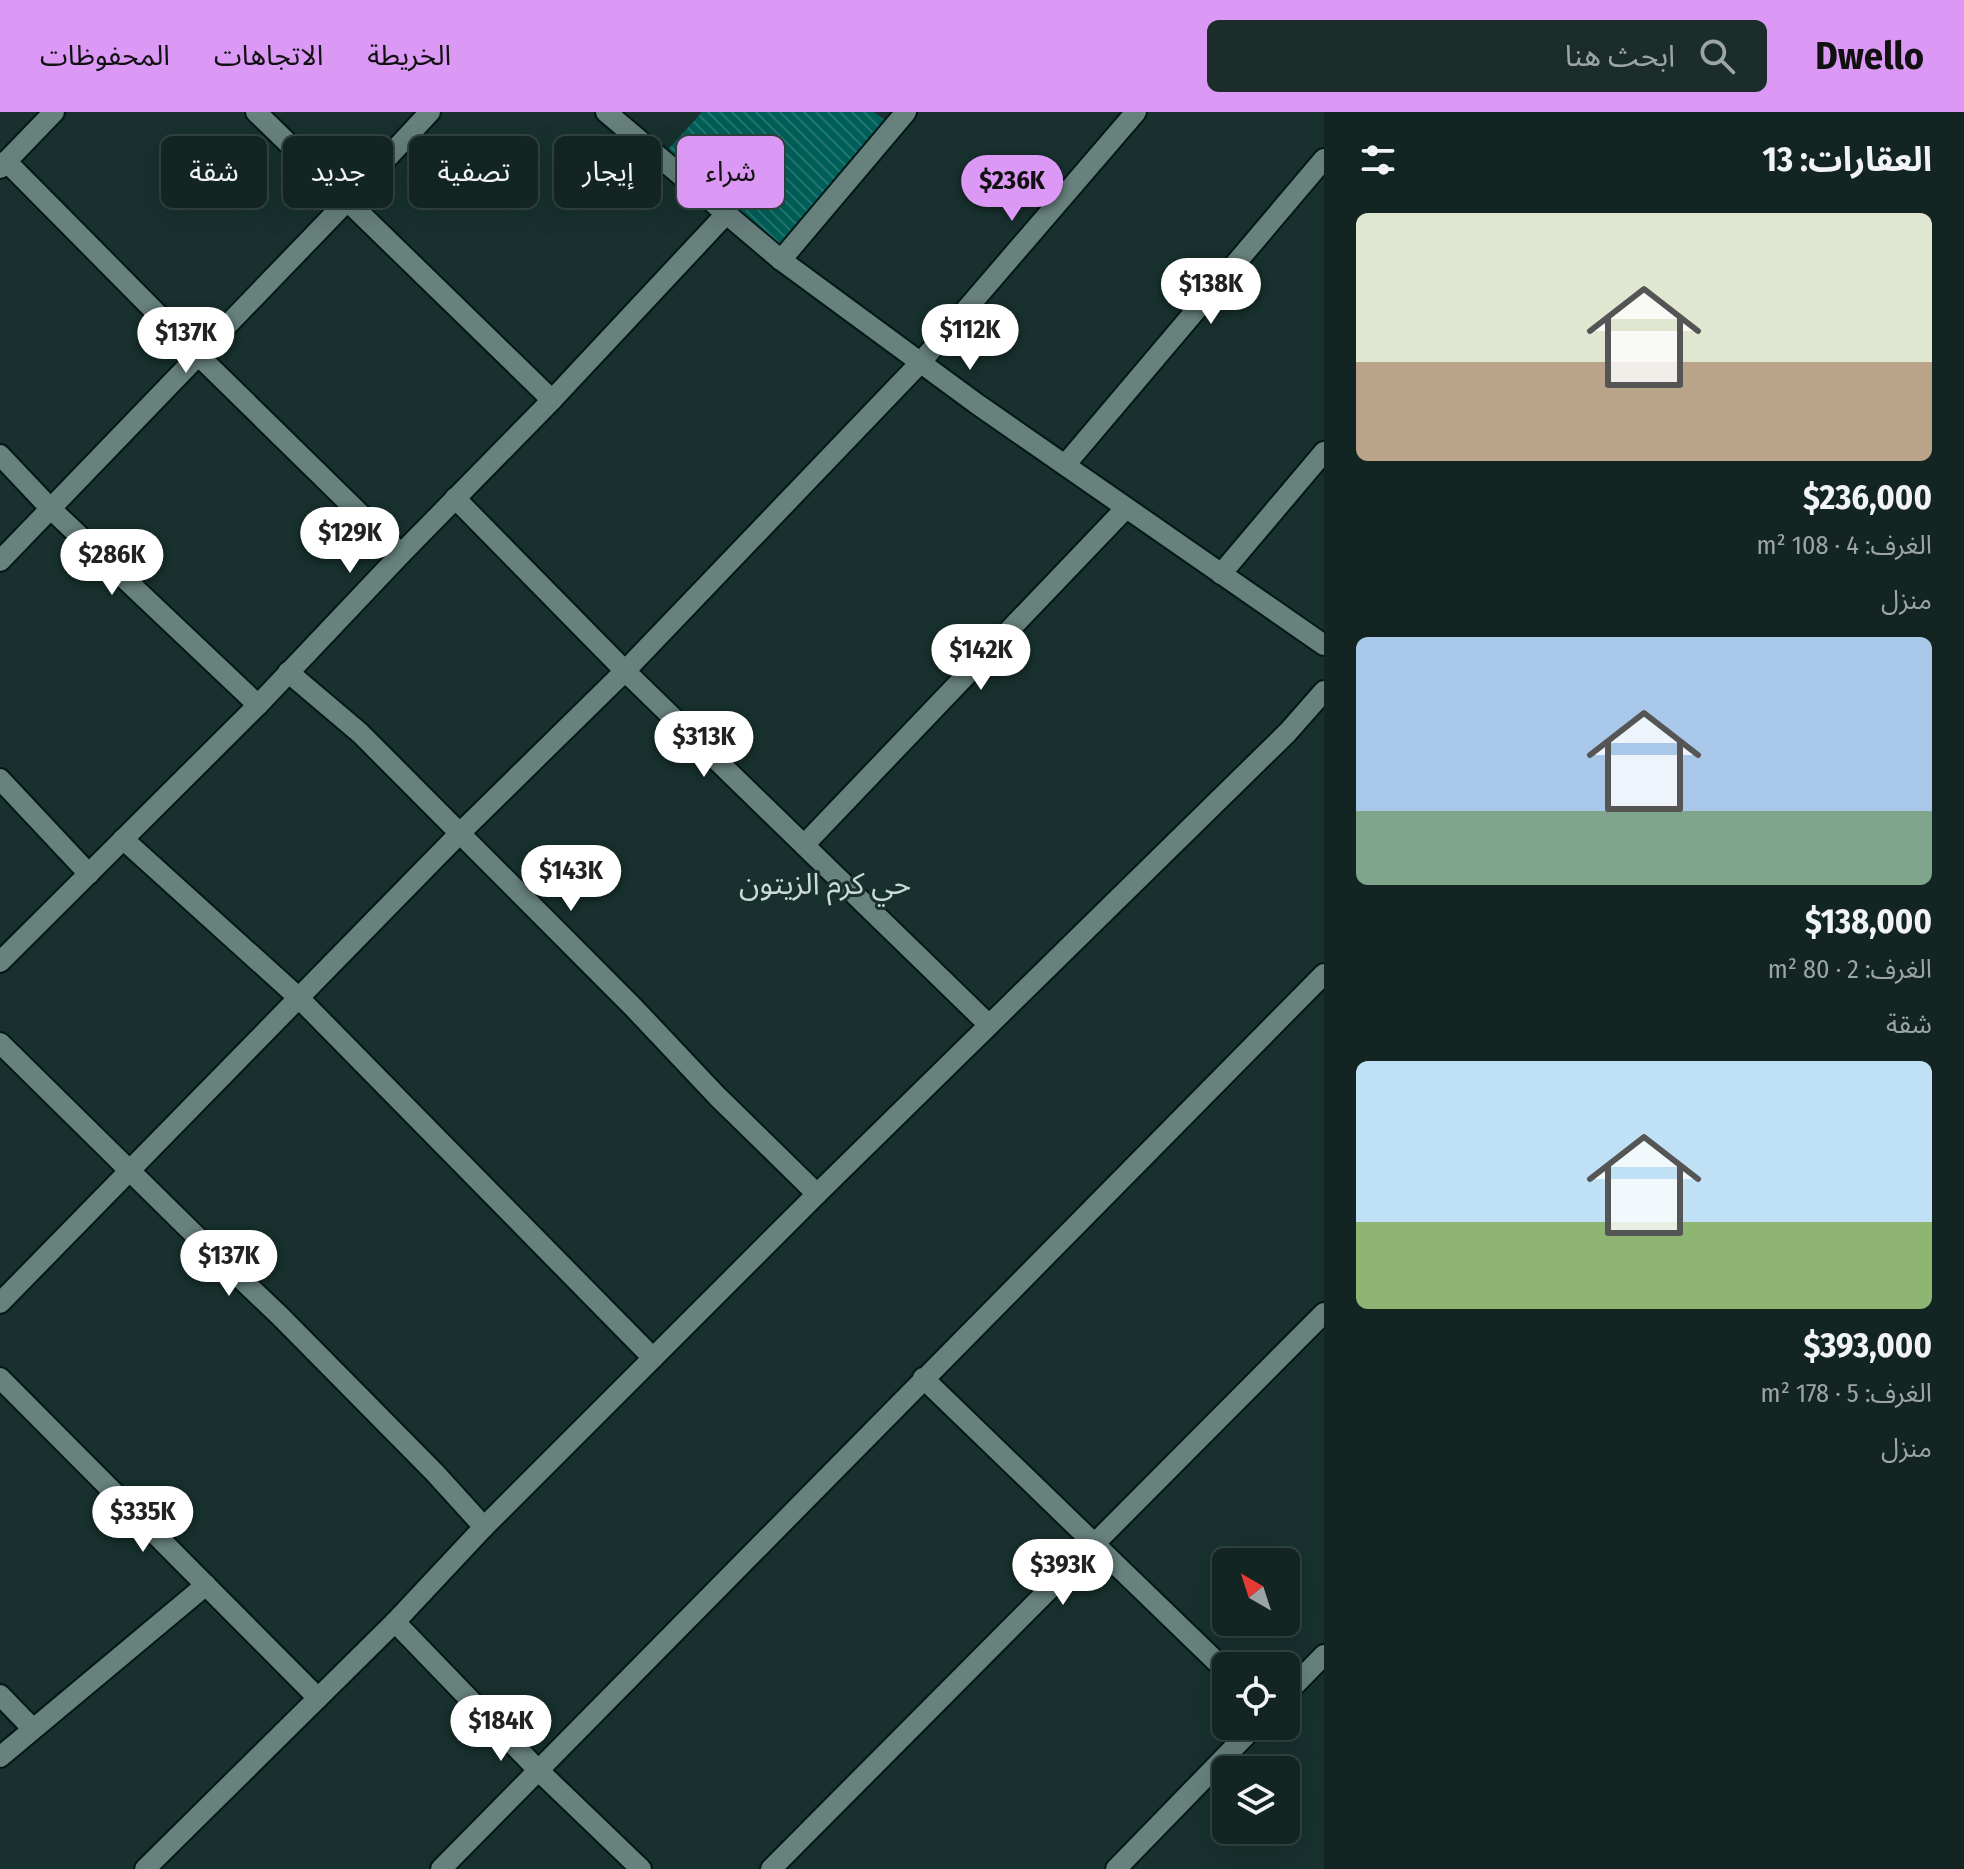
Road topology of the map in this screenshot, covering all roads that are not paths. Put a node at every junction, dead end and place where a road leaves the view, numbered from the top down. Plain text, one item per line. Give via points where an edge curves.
1 (54, 112) edge
2 (256, 112) edge
3 (430, 112) edge
4 (906, 112) edge
5 (1136, 112) edge
6 (611, 113) edge
7 (283, 138) edge
8 (393, 152) edge
9 (1324, 159) edge
10 (3, 164) edge
11 (340, 208) edge
12 (356, 208) edge
13 (726, 214) junction
14 (781, 260) junction
15 (198, 355) junction
16 (921, 362) junction
17 (552, 400) junction
18 (1324, 452) edge
19 (0, 455) edge
20 (1065, 465) junction
21 (455, 498) junction
22 (1126, 508) junction
23 (51, 509) junction
24 (401, 554) junction
25 (0, 561) edge
26 (1221, 574) junction
27 (1324, 645) edge
28 (625, 671) junction
29 (288, 672) junction
30 (1324, 691) edge
31 (258, 705) junction
32 (0, 779) edge
33 (460, 833) junction
34 (123, 839) junction
35 (804, 845) junction
36 (89, 874) junction
37 (0, 962) edge
38 (1321, 984) edge
39 (299, 998) junction
40 (989, 1025) junction
41 (0, 1043) edge
42 (130, 1172) junction
43 (817, 1194) junction
44 (0, 1303) edge
45 (1324, 1313) edge
46 (653, 1358) junction
47 (0, 1378) edge
48 (923, 1378) junction
49 (484, 1527) junction
50 (1095, 1544) junction
51 (206, 1585) junction
52 (395, 1622) junction
53 (1324, 1655) edge
54 (1212, 1657) edge
55 (1300, 1680) edge
56 (0, 1695) edge
57 (318, 1698) junction
58 (33, 1729) junction
59 (1241, 1740) edge
60 (0, 1757) edge
61 (538, 1770) junction
62 (145, 1869) edge
63 (441, 1869) edge
64 (641, 1869) edge
65 (771, 1869) edge
66 (1116, 1869) edge

1 - 10 street
2 - 7 street
3 - 8 street
4 - 14 street
5 - 16 street
6 - 13 street
9 - 20 street
10 - 15 street
11 - 15 street
12 - 17 street
13 - 14 street
13 - 17 street
14 - 16 street
15 - 23 street
15 - 24 street
16 - 20 street
16 - 28 street
17 - 21 street
18 - 26 street
19 - 23 street
20 - 22 street
21 - 24 street
21 - 28 street
22 - 26 street
22 - 35 street
23 - 25 street
23 - 31 street
24 - 29 street
26 - 27 street
28 - 33 street
28 - 35 street
29 - 31 street
29 - 33 street via 360,733
30 - 40 street
31 - 34 street
32 - 36 street
33 - 39 street
33 - 43 street
34 - 36 street
34 - 39 street
35 - 40 street
36 - 37 street
38 - 48 street
39 - 42 street
39 - 46 street
40 - 43 street
41 - 42 street
42 - 44 street
42 - 49 street via 280,1316
43 - 46 street
45 - 50 street
46 - 49 street
47 - 51 street
48 - 50 street
48 - 61 street
49 - 52 street
50 - 54 street
50 - 65 street
51 - 57 street
51 - 58 street
52 - 57 street
52 - 61 street
53 - 55 street
56 - 58 street
57 - 62 street
58 - 60 street
59 - 66 street
61 - 63 street
61 - 64 street

